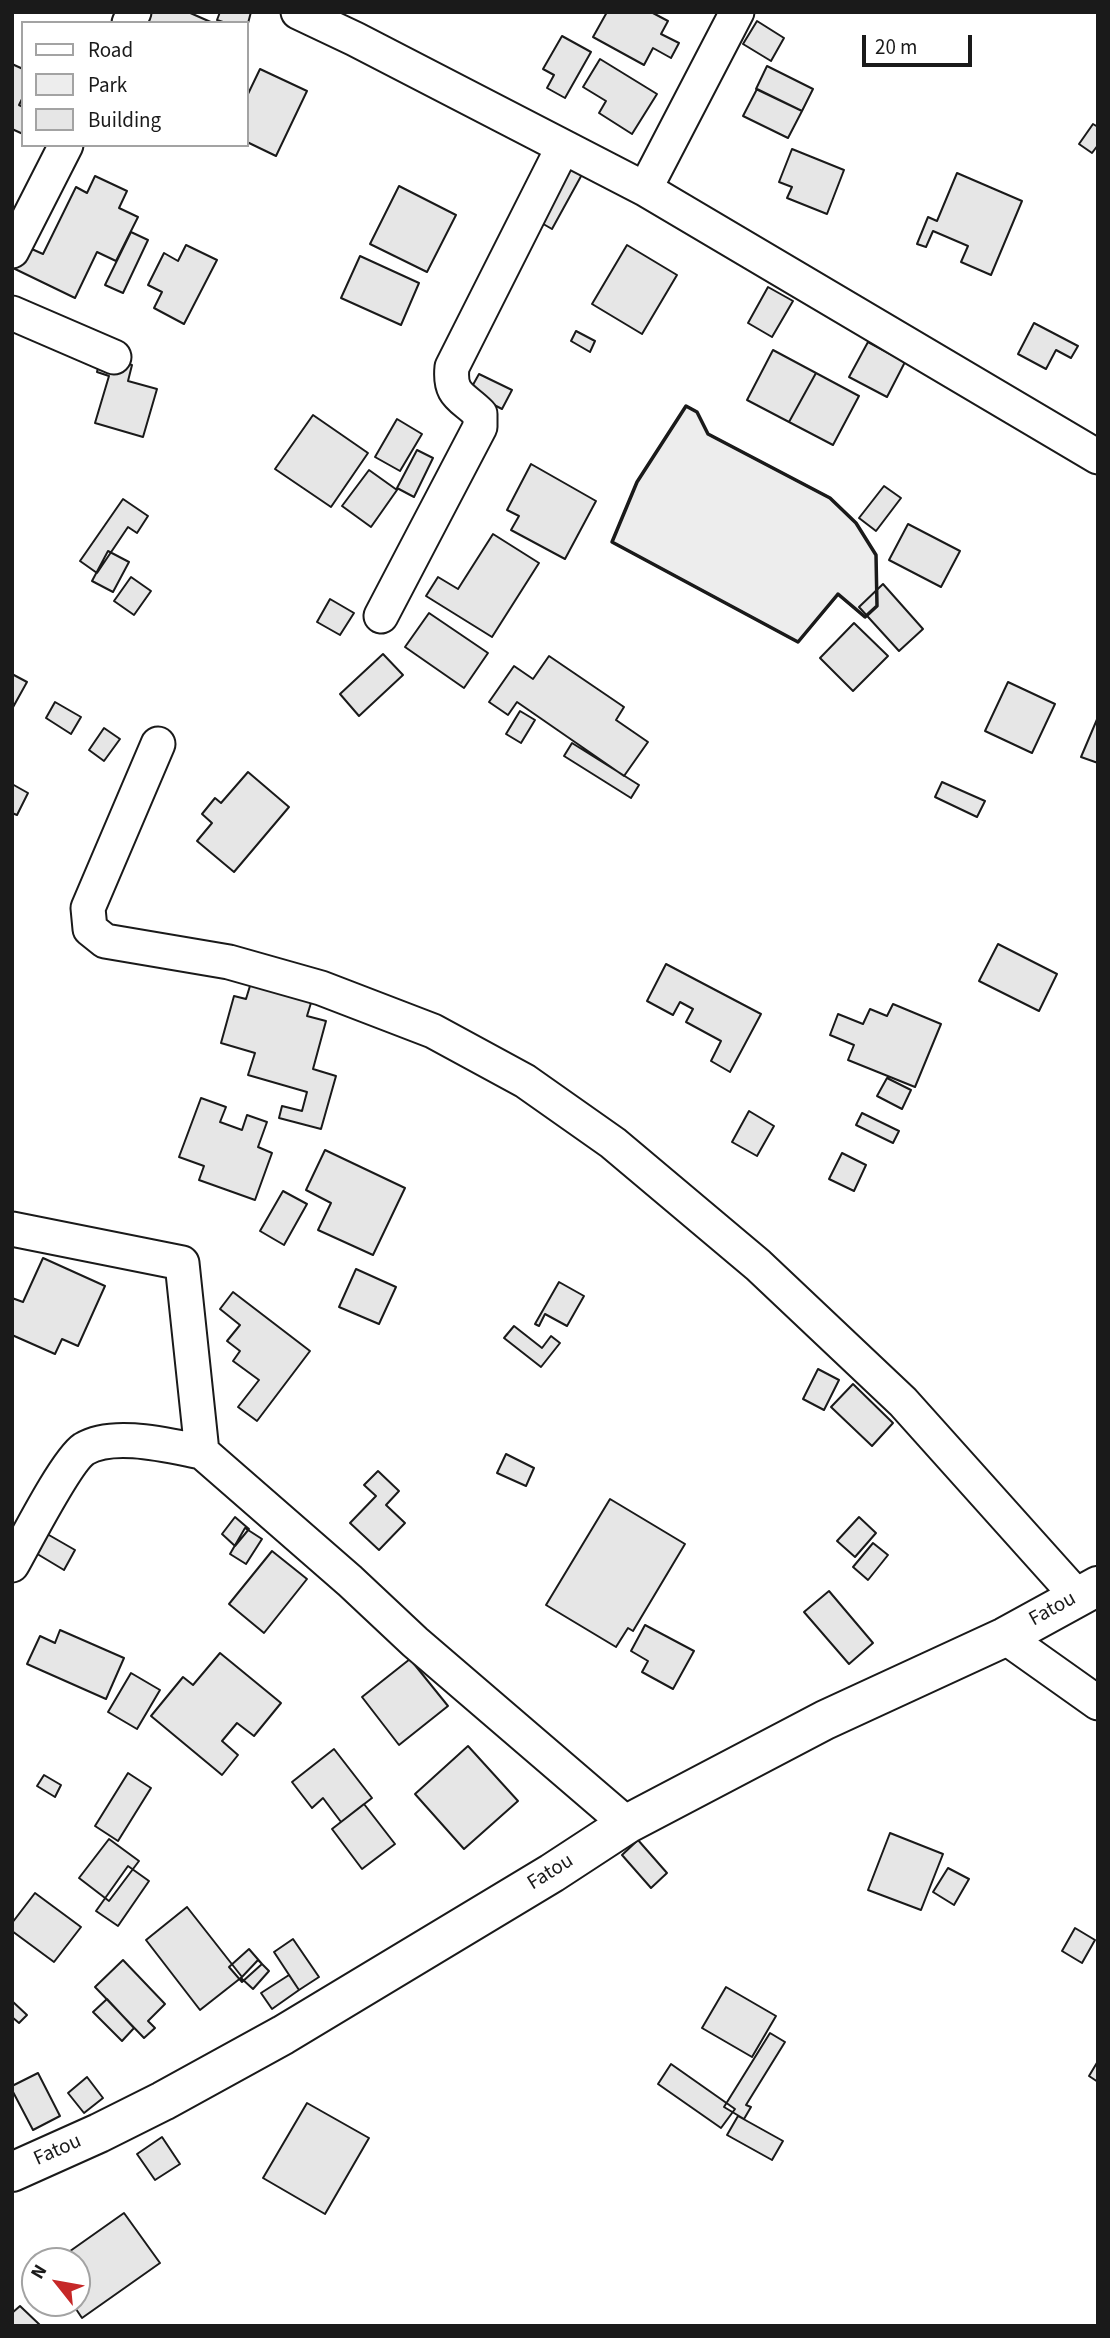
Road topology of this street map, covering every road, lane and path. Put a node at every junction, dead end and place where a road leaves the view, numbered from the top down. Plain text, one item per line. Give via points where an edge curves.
1 (298, 12) edge
2 (737, 12) edge
3 (65, 147) edge
4 (563, 147) junction
5 (645, 189) junction
6 (12, 251) edge
7 (12, 313) edge
8 (114, 357) dead end
9 (1098, 457) edge
10 (381, 616) dead end
11 (158, 744) dead end
12 (12, 1229) edge
13 (202, 1452) junction
14 (12, 1564) edge
15 (1088, 1591) edge
16 (1005, 1637) junction
17 (1098, 1703) edge
18 (627, 1824) junction
19 (12, 2172) edge

1 - 4 street
2 - 5 street
3 - 6 street
4 - 5 street
4 - 10 street via 452,367 450,381 455,393 480,414 480,427
5 - 9 street
7 - 8 street
11 - 15 street via 88,908 90,929 105,941 229,962 321,988 433,1031 525,1081 613,1143 758,1265 903,1402
12 - 13 street via 182,1263
13 - 14 street via 142,1442 103,1442 83,1450
13 - 18 street
15 - 16 street, Fatou
16 - 17 street
16 - 18 street, Fatou via 825,1720
18 - 19 street, Fatou via 283,2035 163,2101

